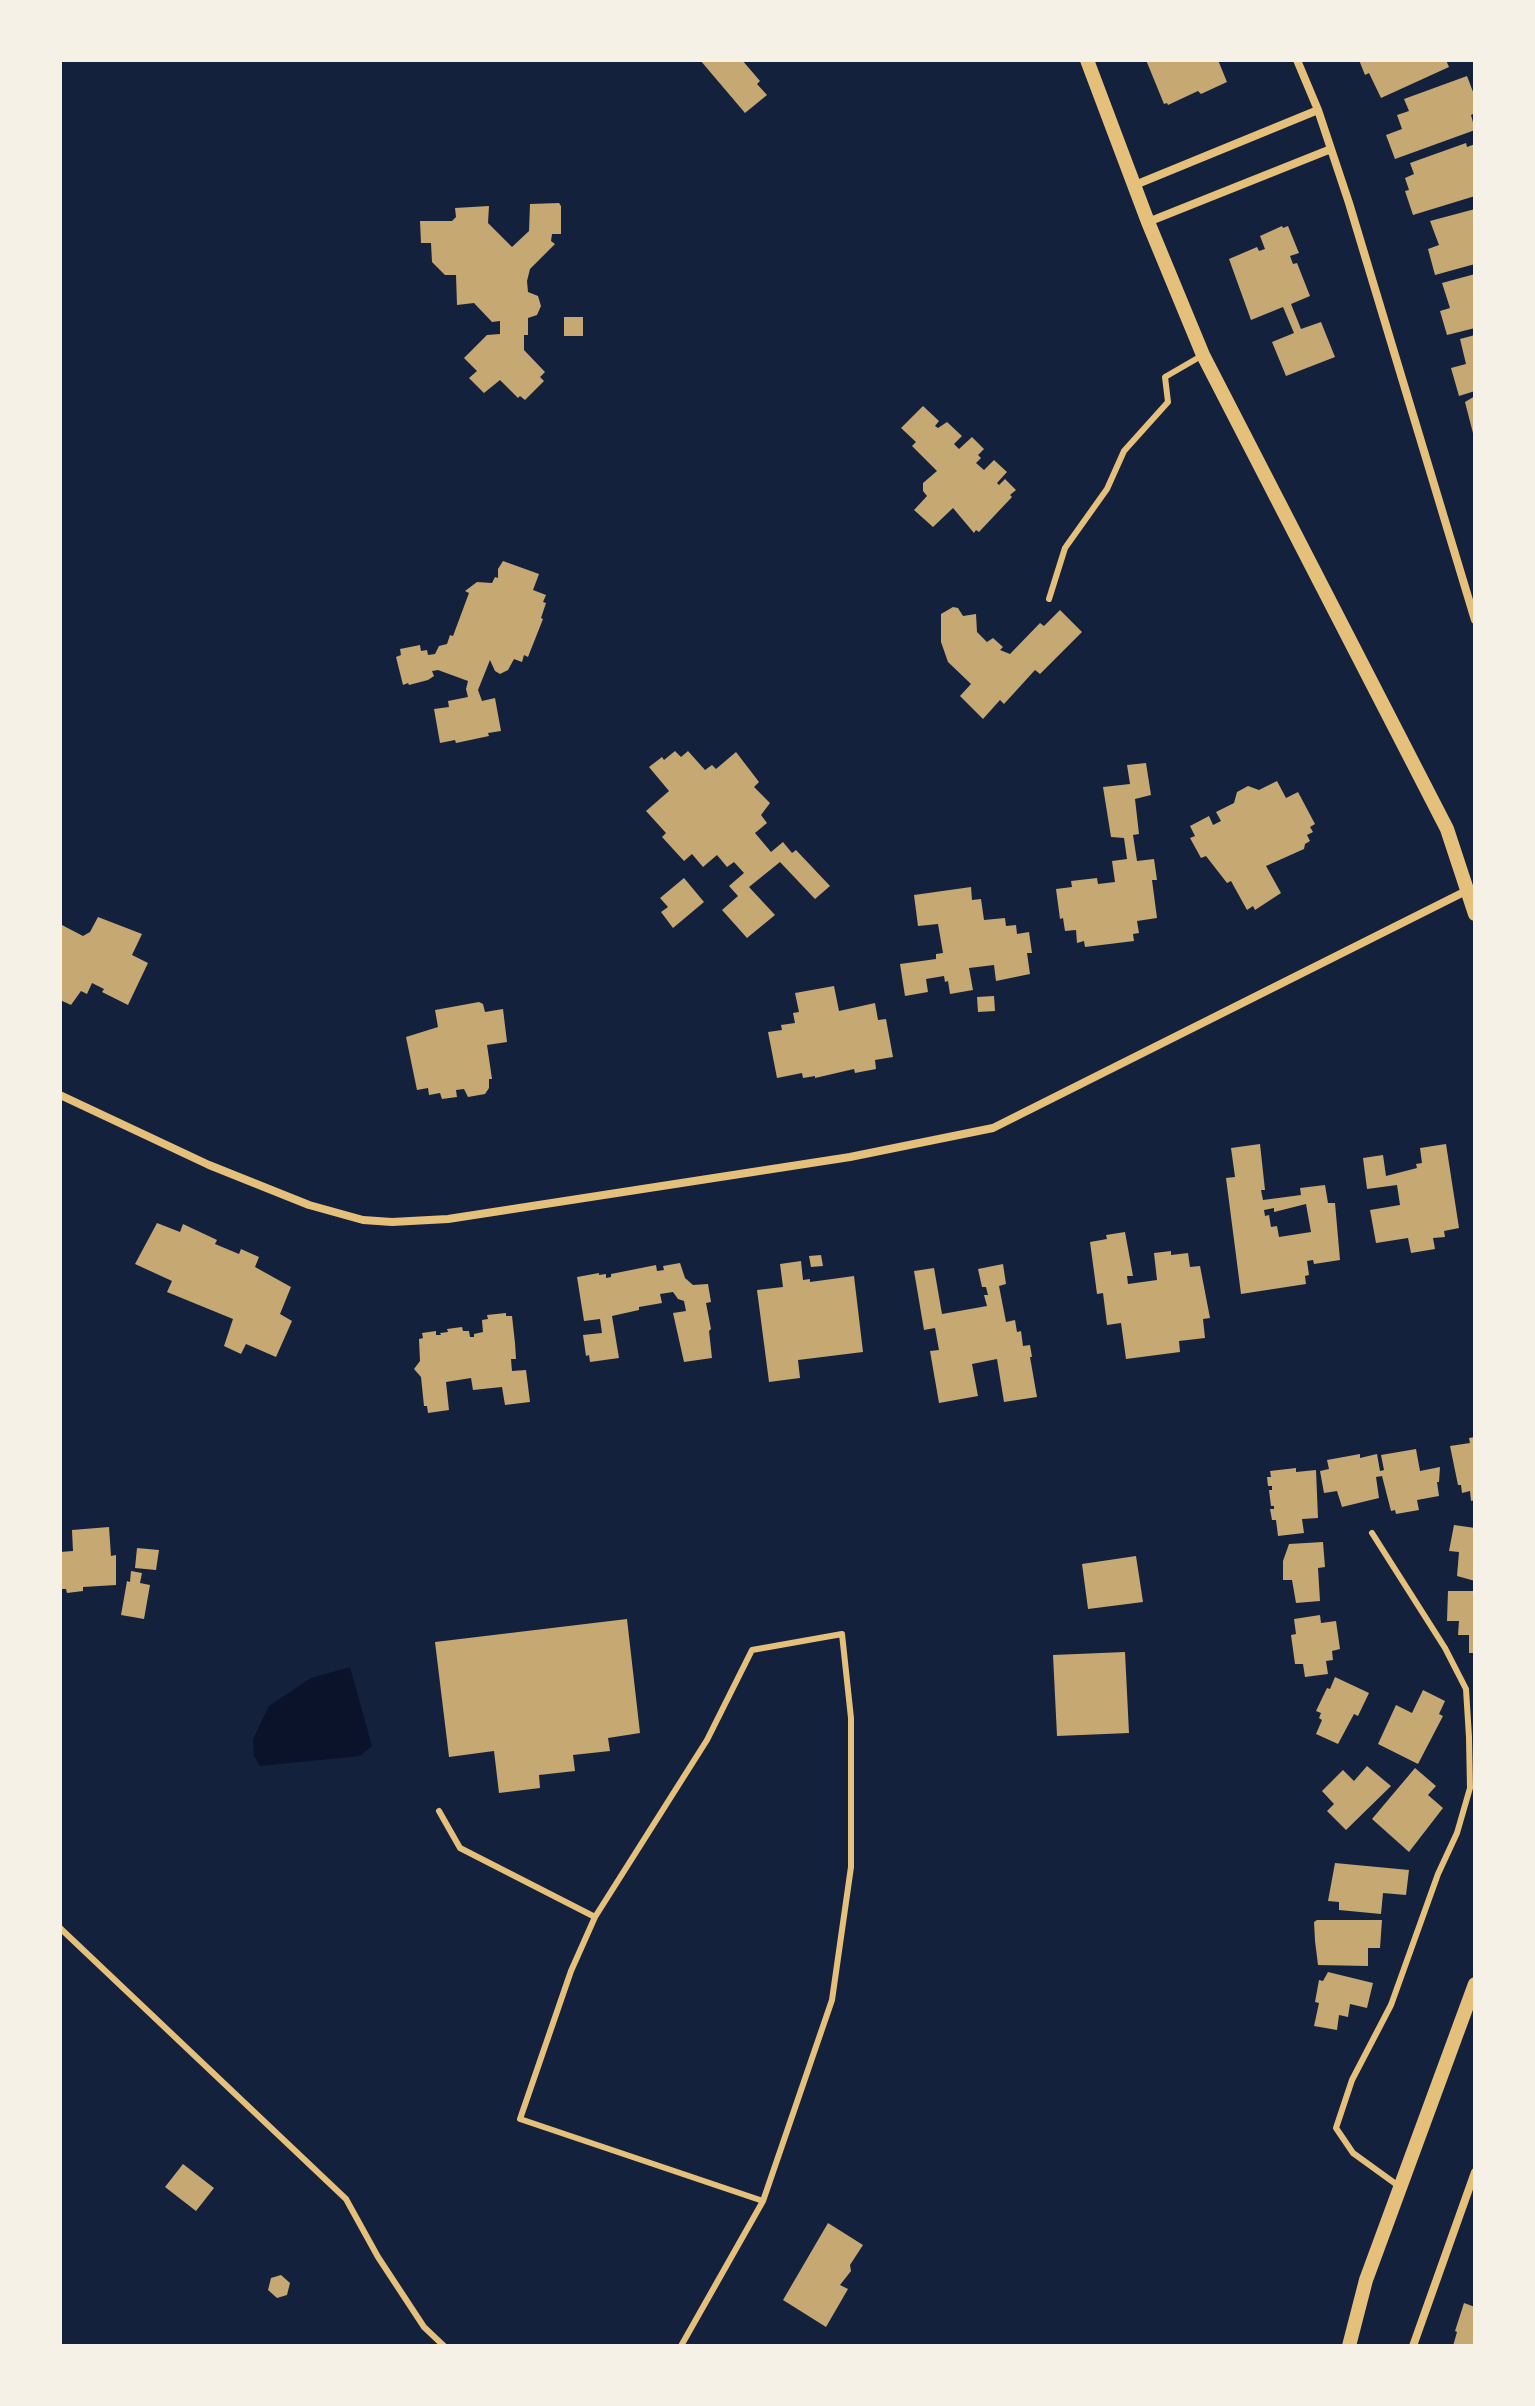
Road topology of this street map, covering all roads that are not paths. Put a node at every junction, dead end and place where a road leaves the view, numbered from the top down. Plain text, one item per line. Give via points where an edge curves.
1 (1087, 60) edge
2 (1297, 60) edge
3 (1318, 110) junction
4 (1331, 149) junction
5 (1135, 185) junction
6 (1148, 222) junction
7 (1203, 355) junction
8 (1049, 599) dead end
9 (1475, 620) edge
10 (1468, 890) junction
11 (1475, 914) edge
12 (60, 1095) edge
13 (1372, 1533) dead end
14 (439, 1811) dead end
15 (595, 1917) junction
16 (60, 1928) edge
17 (1475, 1984) edge
18 (1475, 2172) edge
19 (1400, 2187) junction
20 (763, 2201) junction
21 (444, 2346) edge
22 (681, 2346) edge
23 (1349, 2346) edge
24 (1413, 2346) edge

1 - 5 street
2 - 3 street
3 - 4 street
3 - 5 street
4 - 6 street
4 - 9 street
5 - 6 street
6 - 7 street
7 - 8 lane via 1165,377 1168,402 1124,451 1107,489 1065,548
7 - 10 street via 1447,829
10 - 11 street
10 - 12 street via 993,1128 850,1157 448,1219 363,1220 309,1205
13 - 19 lane via 1466,1689 1469,1737 1470,1788 1457,1833 1391,2005 1352,2080 1336,2128 1353,2153
14 - 15 lane via 460,1848
15 - 20 lane via 520,2119
15 - 20 lane via 707,1740 752,1650 842,1634 851,1718 851,1867 841,1945 832,2000
16 - 21 lane via 346,2199 424,2327
17 - 19 street
18 - 24 street
19 - 23 street
20 - 22 lane

